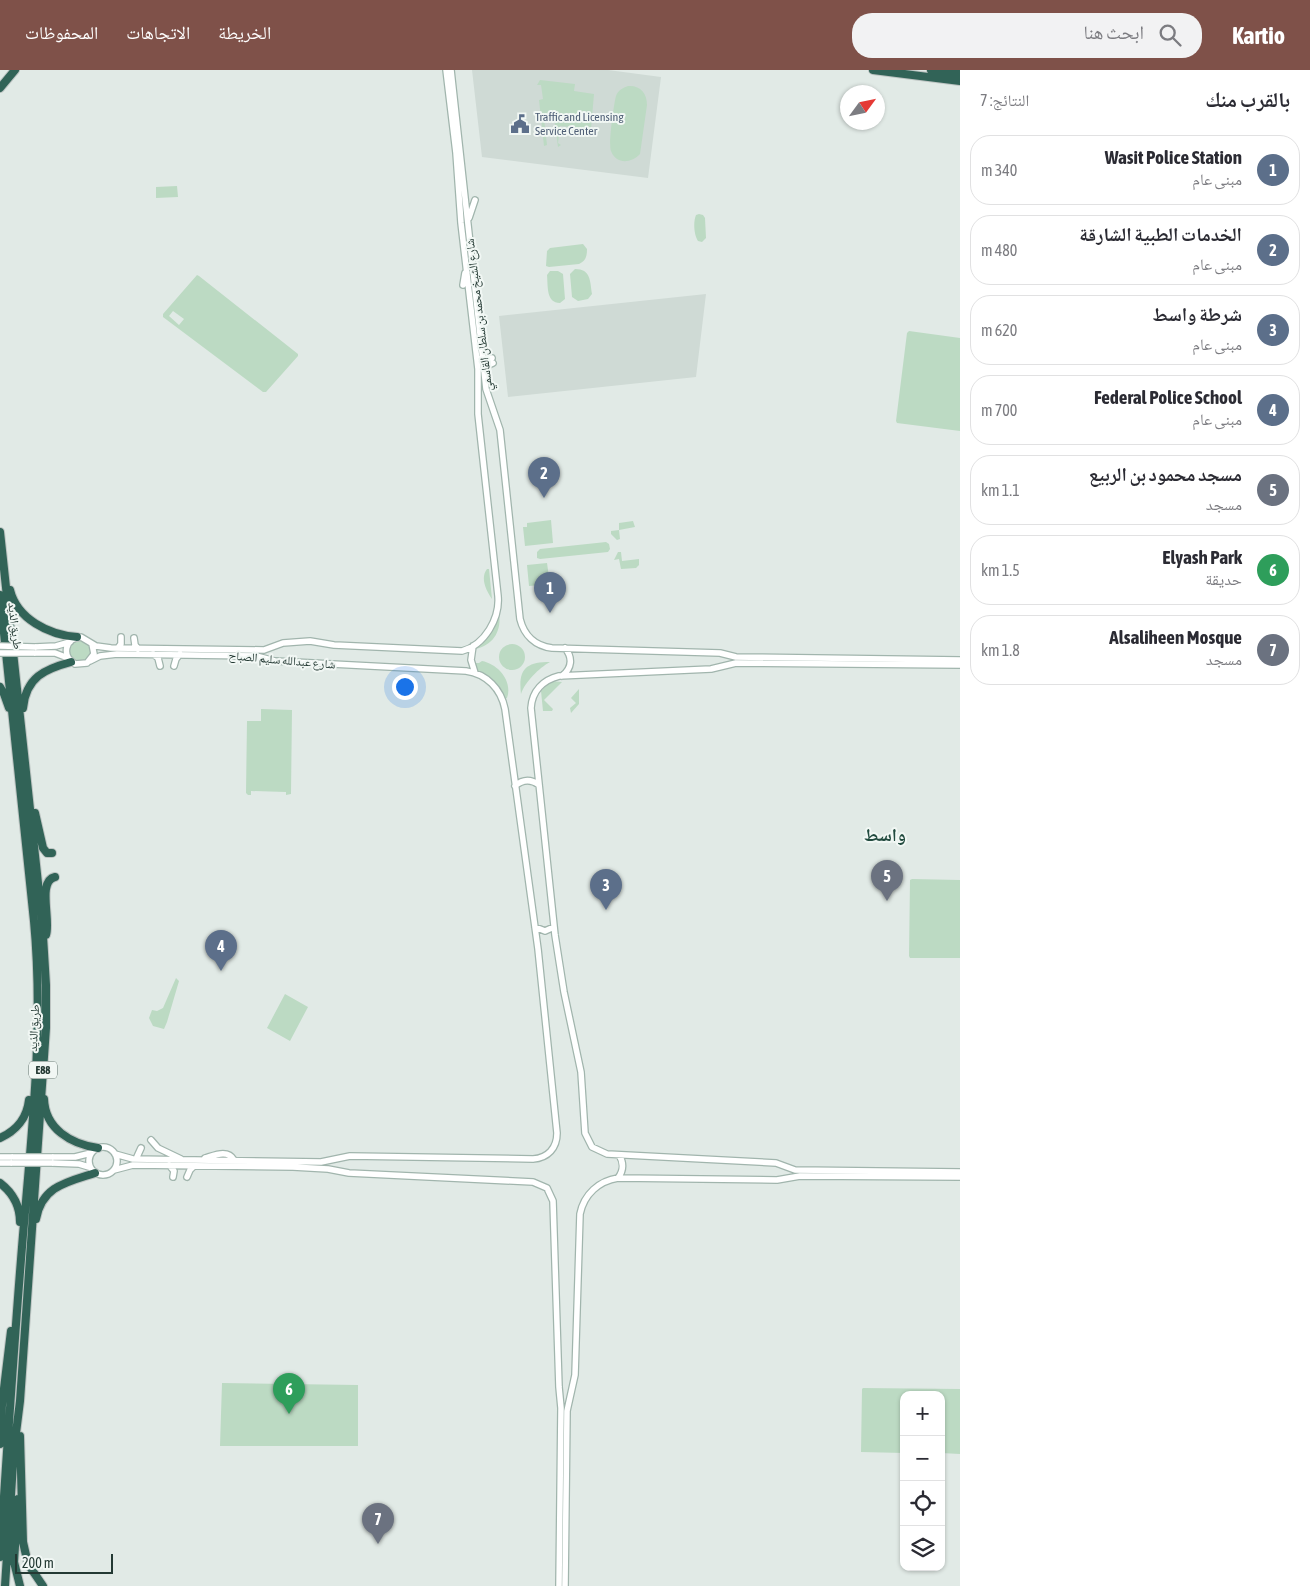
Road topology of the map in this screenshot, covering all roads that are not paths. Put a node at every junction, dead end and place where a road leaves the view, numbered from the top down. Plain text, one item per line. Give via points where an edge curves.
1 (15, 70) edge
2 (446, 70) edge
3 (451, 70) edge
4 (873, 70) edge
5 (931, 70) edge
6 (960, 74) edge
7 (960, 81) edge
8 (0, 88) edge
9 (475, 200) dead end
10 (468, 223) junction
11 (466, 268) junction
12 (463, 285) dead end
13 (482, 356) junction
14 (484, 367) junction
15 (0, 532) edge
16 (2, 554) junction
17 (0, 595) edge
18 (121, 637) dead end
19 (134, 638) dead end
20 (73, 640) junction
21 (92, 644) junction
22 (0, 646) edge
23 (473, 646) junction
24 (118, 648) junction
25 (565, 648) junction
26 (138, 649) junction
27 (34, 650) junction
28 (264, 650) junction
29 (0, 653) edge
30 (154, 654) junction
31 (180, 654) junction
32 (259, 656) junction
33 (70, 660) junction
34 (734, 660) junction
35 (960, 660) edge
36 (90, 661) junction
37 (160, 666) dead end
38 (174, 666) dead end
39 (960, 666) edge
40 (475, 673) junction
41 (562, 676) junction
42 (0, 687) edge
43 (539, 785) junction
44 (515, 786) junction
45 (24, 790) junction
46 (29, 799) junction
47 (52, 852) dead end
48 (55, 877) dead end
49 (535, 927) junction
50 (554, 927) junction
51 (44, 942) junction
52 (39, 1071) junction
53 (0, 1138) edge
54 (151, 1140) dead end
55 (98, 1148) junction
56 (140, 1148) dead end
57 (91, 1152) junction
58 (115, 1154) junction
59 (619, 1155) junction
60 (0, 1157) edge
61 (136, 1159) junction
62 (12, 1160) junction
63 (52, 1160) junction
64 (179, 1160) junction
65 (234, 1160) junction
66 (0, 1163) edge
67 (194, 1163) junction
68 (169, 1166) junction
69 (791, 1169) junction
70 (92, 1170) junction
71 (114, 1170) junction
72 (960, 1172) edge
73 (174, 1176) dead end
74 (792, 1176) junction
75 (187, 1177) dead end
76 (960, 1177) edge
77 (618, 1178) junction
78 (0, 1183) edge
79 (26, 1244) junction
80 (20, 1272) junction
81 (20, 1401) junction
82 (2, 1405) junction
83 (0, 1415) edge
84 (0, 1444) edge
85 (20, 1468) junction
86 (0, 1557) edge
87 (5, 1586) edge
88 (20, 1586) edge
89 (43, 1586) edge
90 (559, 1586) edge
91 (565, 1586) edge

1 - 8 highway
2 - 11 main road, شارع الشيخ محمد بن سلطان القاسمي
3 - 10 main road, شارع الشيخ محمد بن سلطان القاسمي
4 - 7 highway
5 - 6 highway
9 - 10 main road
10 - 13 main road, شارع الشيخ محمد بن سلطان القاسمي
11 - 12 main road
11 - 23 main road, شارع الشيخ محمد بن سلطان القاسمي via 498,605 492,627
13 - 14 main road, شارع الشيخ محمد بن سلطان القاسمي
13 - 14 main road via 492,360
14 - 25 main road, شارع الشيخ محمد بن سلطان القاسمي via 487,393 500,430 521,623 537,643
15 - 16 highway, طريق الذيد / E88
16 - 20 highway via 11,595 24,616
16 - 45 highway, طريق الذيد / E88
17 - 45 highway, طريق الذيد / E88
18 - 24 main road
19 - 26 main road
20 - 21 main road via 85,638
20 - 27 main road
20 - 33 main road via 66,650
21 - 24 main road, شارع عبدالله سليم الصباح
21 - 36 main road via 94,654
22 - 27 main road, bridge
23 - 28 main road, شارع عبدالله سليم الصباح via 459,651 310,641
23 - 40 main road via 471,660
24 - 26 main road, شارع عبدالله سليم الصباح
25 - 34 main road, شارع الشيخ محمد بن سلطان القاسمي via 720,653
25 - 41 main road via 570,663
26 - 28 main road, شارع عبدالله سليم الصباح
27 - 29 main road, bridge
27 - 33 main road
28 - 32 main road via 258,652
30 - 31 main road, شارع عبدالله سليم الصباح
30 - 36 main road, شارع عبدالله سليم الصباح via 106,655
30 - 37 main road
31 - 32 main road, شارع عبدالله سليم الصباح
31 - 38 main road
32 - 40 main road, شارع عبدالله سليم الصباح via 275,661
33 - 36 main road via 83,665
33 - 45 highway via 42,673 24,698 27,756
34 - 35 main road
34 - 39 main road
34 - 41 main road via 711,669
40 - 44 main road via 492,684 503,701
41 - 43 main road via 541,685 532,704
42 - 45 highway via 9,709 14,760
43 - 44 main road via 526,780
43 - 50 main road
44 - 49 main road
45 - 46 highway, طريق الذيد / E88
45 - 52 highway, طريق الذيد / E88 via 37,957
46 - 47 highway via 43,848 46,853
46 - 51 highway, طريق الذيد / E88
48 - 51 highway via 46,883 48,930
49 - 50 main road via 545,931
49 - 65 main road via 558,1133 556,1145 548,1154 533,1159 350,1156 321,1162
50 - 59 main road via 582,1082 586,1136 598,1151
51 - 52 highway, طريق الذيد / E88 via 46,1006
52 - 53 highway via 31,1084 29,1105 23,1119
52 - 55 highway via 50,1122 71,1140
52 - 79 highway, طريق الذيد / E88
54 - 64 main road
55 - 57 main road
55 - 58 main road via 106,1147
56 - 61 main road
57 - 63 main road
57 - 70 main road via 88,1160
58 - 61 main road
58 - 71 main road
59 - 69 main road via 776,1163
59 - 77 main road via 623,1165
60 - 62 main road
61 - 64 main road
62 - 63 main road, bridge
62 - 66 main road
63 - 70 main road via 79,1164
64 - 67 main road
64 - 68 main road via 168,1162
65 - 67 main road via 230,1164
65 - 67 main road via 226,1153
67 - 68 main road
67 - 75 main road
67 - 90 main road via 534,1182 549,1190 553,1201 562,1408
68 - 71 main road via 133,1165
68 - 73 main road
69 - 72 main road
69 - 74 main road
70 - 71 main road via 103,1176
70 - 79 highway via 58,1185 46,1196 38,1210 34,1236
74 - 76 main road
74 - 77 main road via 777,1180
77 - 91 main road via 606,1181 592,1191 580,1214 575,1375 567,1411
78 - 79 highway via 18,1205
79 - 80 highway, طريق الذيد / E88
79 - 81 highway, طريق الذيد / E88
80 - 82 highway
80 - 86 highway, طريق الذيد / E88
81 - 85 highway
81 - 87 highway, طريق الذيد / E88
82 - 83 highway
82 - 84 highway
85 - 88 highway via 14,1562
85 - 89 highway via 24,1553 33,1574

